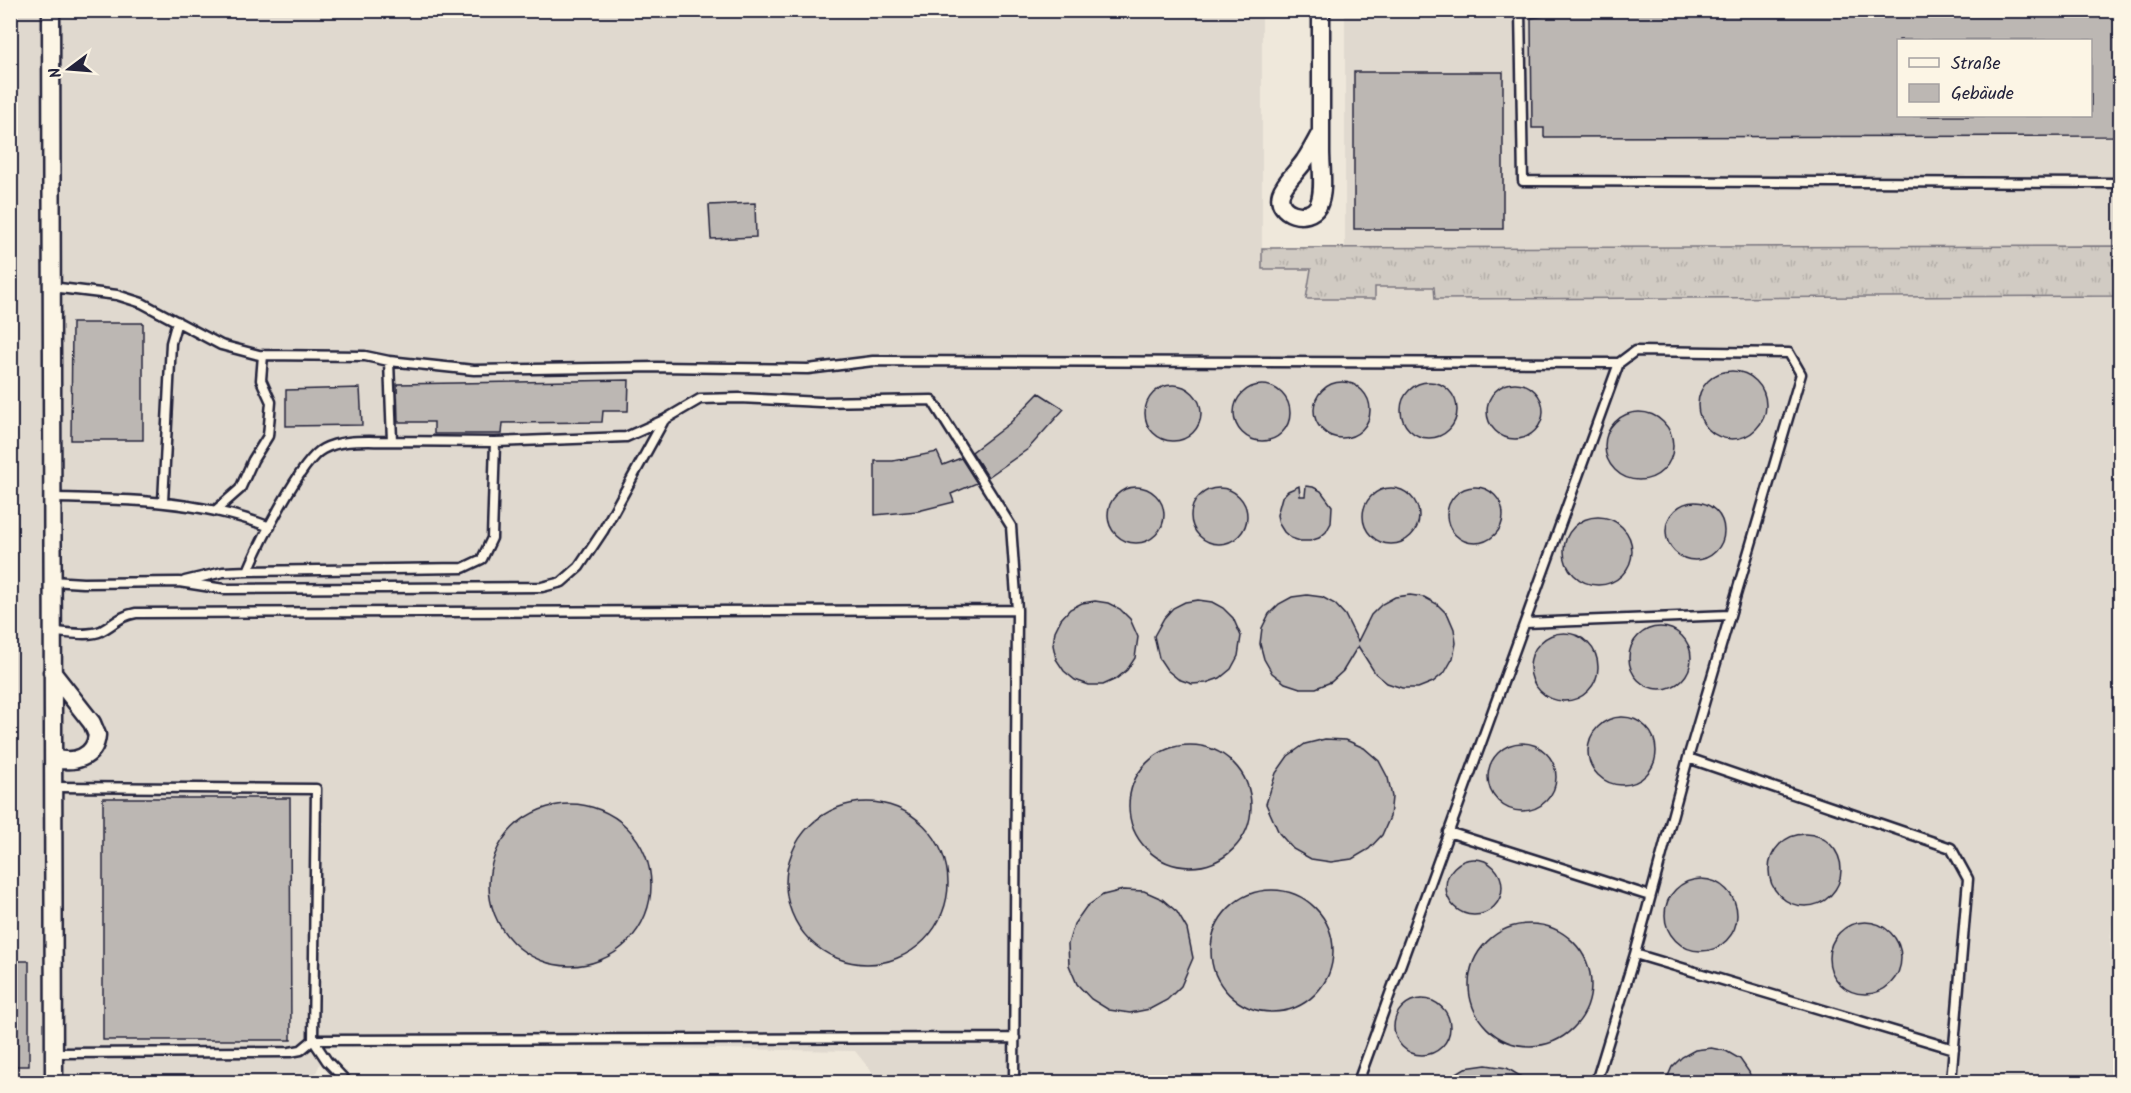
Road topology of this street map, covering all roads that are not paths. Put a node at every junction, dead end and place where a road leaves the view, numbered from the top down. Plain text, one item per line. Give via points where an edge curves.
1 (51, 10) edge
2 (1321, 10) edge
3 (1520, 10) edge
4 (1321, 132) dead end
5 (2121, 183) edge
6 (51, 287) junction
7 (177, 321) junction
8 (262, 355) junction
9 (389, 361) junction
10 (1619, 363) junction
11 (664, 420) junction
12 (392, 441) junction
13 (495, 442) junction
14 (51, 498) junction
15 (163, 502) junction
16 (215, 511) junction
17 (270, 527) junction
18 (248, 571) junction
19 (51, 581) junction
20 (179, 582) junction
21 (1017, 610) junction
22 (1730, 615) junction
23 (1525, 623) junction
24 (52, 632) junction
25 (52, 672) junction
26 (54, 758) junction
27 (1688, 758) junction
28 (54, 787) junction
29 (1448, 832) junction
30 (1650, 896) junction
31 (1635, 954) junction
32 (1015, 1038) junction
33 (314, 1040) junction
34 (1954, 1049) junction
35 (54, 1053) junction
36 (54, 1083) edge
37 (347, 1083) edge
38 (1014, 1083) edge
39 (1358, 1083) edge
40 (1596, 1083) edge
41 (1951, 1083) edge

1 - 6 street
2 - 4 street
3 - 5 lane via 1522,181
6 - 7 lane via 117,295
6 - 14 street
7 - 8 lane via 221,345
7 - 15 lane via 171,343
8 - 9 lane via 365,356
8 - 16 lane via 261,380 271,402 268,436 240,489
9 - 10 lane via 474,370 808,369 873,361
9 - 12 lane
10 - 22 lane via 1635,351 1789,352 1801,374
10 - 23 lane
11 - 13 lane via 626,437
11 - 20 lane via 603,531 579,567 562,582 542,587 224,589
11 - 21 lane via 700,399 932,400 1011,526
12 - 13 lane
12 - 17 lane via 335,444 315,453
13 - 18 lane via 492,538 482,559 473,564 450,569
14 - 15 lane
14 - 19 street
15 - 16 lane
16 - 17 lane
17 - 18 lane
18 - 20 lane
19 - 20 lane
19 - 24 street
21 - 24 lane via 136,613 124,615 101,631
21 - 32 lane
22 - 23 lane
22 - 27 lane
23 - 29 lane
24 - 25 street
25 - 26 street
25 - 26 street via 92,723 96,735 91,751 82,758
26 - 28 street
27 - 30 lane
27 - 34 lane via 1951,848 1968,879
28 - 33 lane via 316,789
28 - 35 street
29 - 30 lane
29 - 39 lane
30 - 31 lane
31 - 34 lane
31 - 40 lane
32 - 33 lane
32 - 38 lane
33 - 35 lane via 301,1050 290,1052
33 - 37 lane
34 - 41 lane
35 - 36 street

